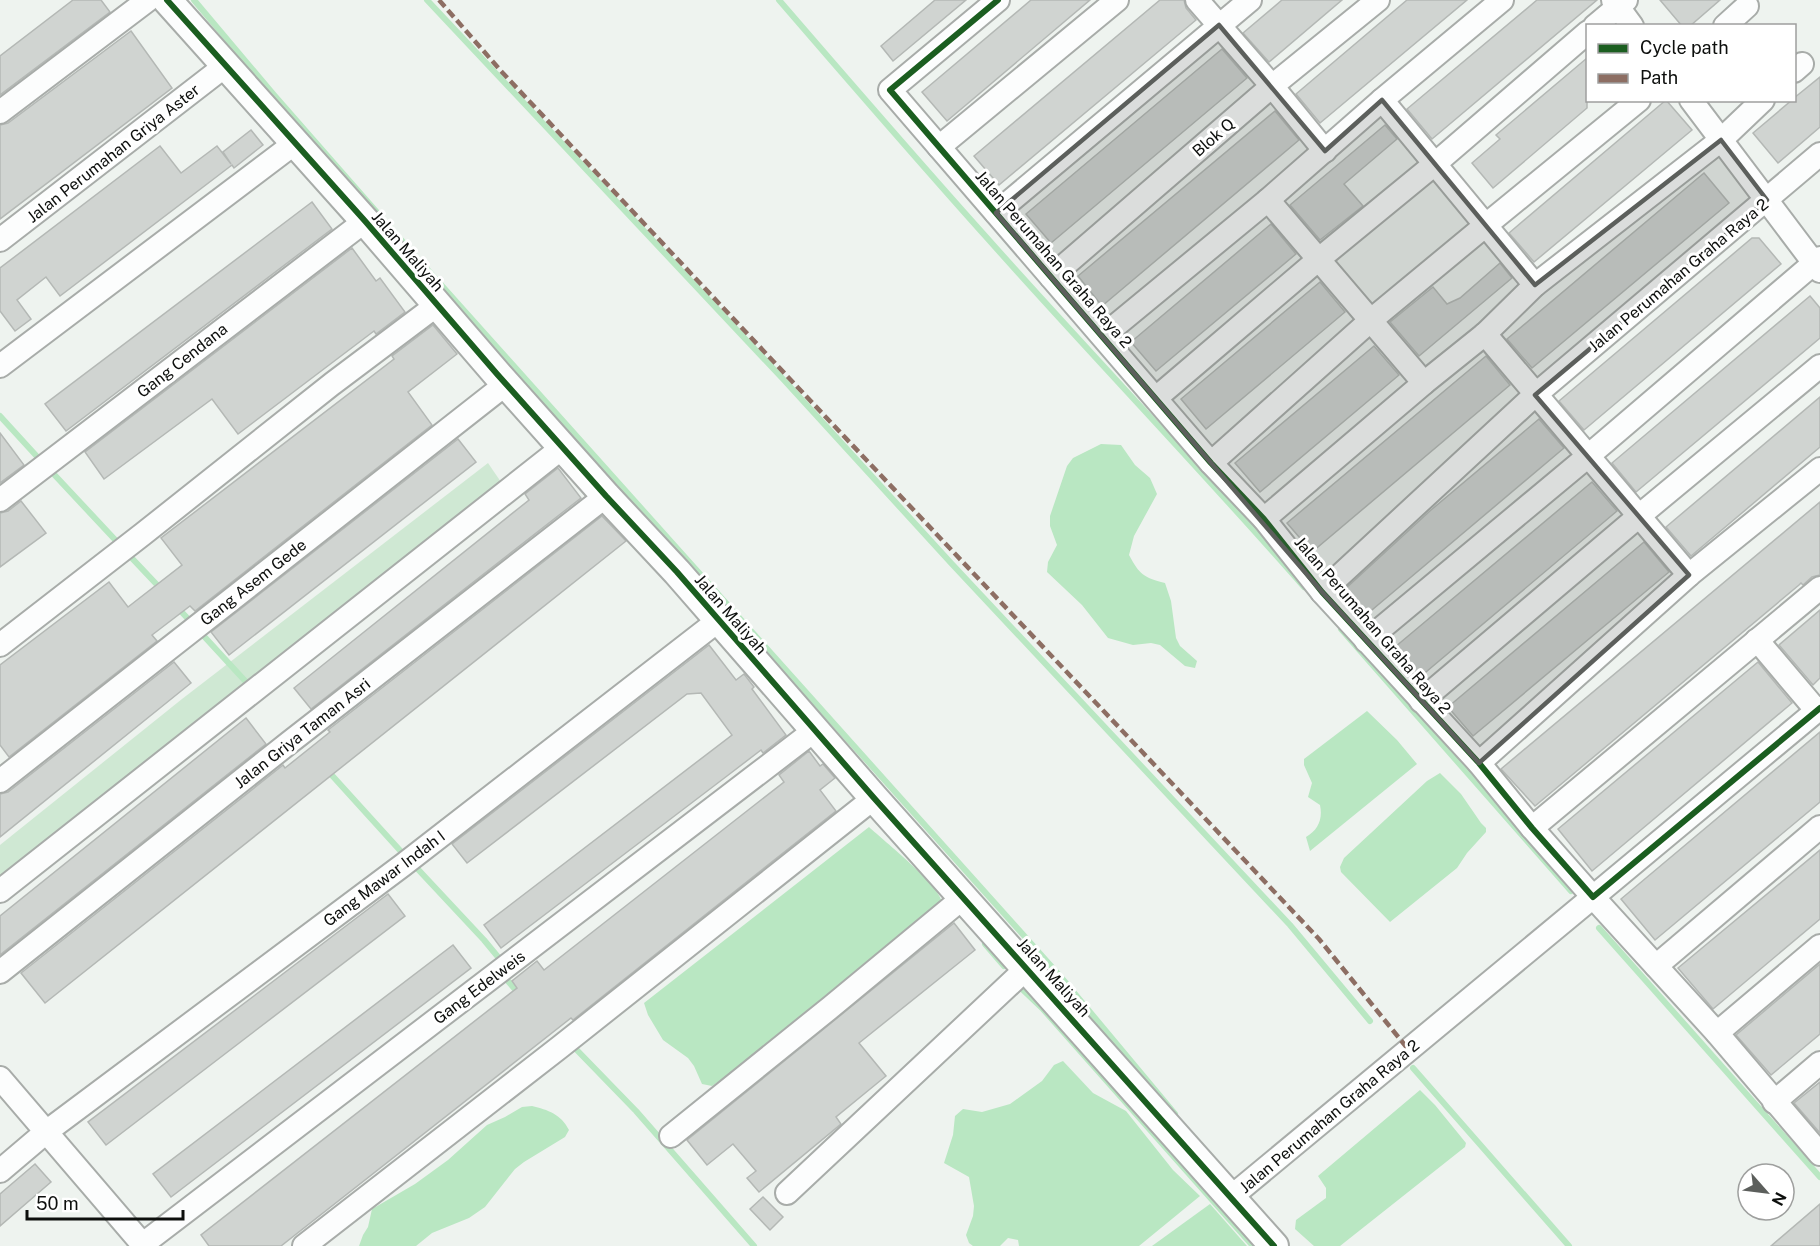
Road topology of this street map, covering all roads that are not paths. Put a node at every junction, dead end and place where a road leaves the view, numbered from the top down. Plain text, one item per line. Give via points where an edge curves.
1 (999, 0) edge
2 (1117, 0) edge
3 (1197, 0) edge
4 (1250, 0) edge
5 (1378, 0) edge
6 (1502, 0) edge
7 (152, 1) edge
8 (1618, 2) edge
9 (1747, 6) dead end
10 (1597, 24) edge
11 (1631, 24) edge
12 (1727, 24) edge
13 (1219, 25) junction
14 (1586, 33) edge
15 (219, 71) junction
16 (1272, 86) junction
17 (1382, 100) junction
18 (1637, 102) edge
19 (1692, 102) edge
20 (1761, 102) edge
21 (0, 112) edge
22 (1721, 140) junction
23 (295, 142) junction
24 (939, 147) junction
25 (1325, 151) junction
26 (1820, 154) edge
27 (1436, 163) junction
28 (1268, 200) junction
29 (1767, 200) junction
30 (996, 213) junction
31 (358, 225) junction
32 (1486, 225) junction
33 (0, 240) edge
34 (1319, 259) junction
35 (1818, 264) edge
36 (1051, 277) junction
37 (1535, 285) junction
38 (430, 310) junction
39 (1370, 321) junction
40 (1485, 334) junction
41 (1103, 336) junction
42 (0, 366) edge
43 (1820, 366) edge
44 (1424, 383) junction
45 (495, 384) junction
46 (1535, 395) junction
47 (1156, 398) junction
48 (556, 453) junction
49 (1587, 457) junction
50 (1211, 463) junction
51 (1820, 469) edge
52 (0, 500) edge
53 (600, 501) junction
54 (1639, 516) junction
55 (1264, 519) junction
56 (1689, 575) junction
57 (1820, 588) edge
58 (1322, 592) junction
59 (192, 622) junction
60 (712, 626) junction
61 (1757, 640) junction
62 (1366, 641) junction
63 (0, 645) edge
64 (1421, 701) junction
65 (1818, 710) edge
66 (808, 736) junction
67 (1479, 763) junction
68 (0, 764) edge
69 (0, 781) edge
70 (866, 805) junction
71 (1820, 827) edge
72 (1532, 828) junction
73 (0, 891) edge
74 (1589, 901) junction
75 (956, 903) junction
76 (1820, 946) edge
77 (1656, 966) junction
78 (1027, 968) junction
79 (0, 972) edge
80 (1717, 1033) junction
81 (1820, 1064) edge
82 (0, 1078) edge
83 (1774, 1102) junction
84 (46, 1132) junction
85 (671, 1136) dead end
86 (1820, 1154) edge
87 (0, 1171) edge
88 (787, 1193) dead end
89 (1231, 1197) junction
90 (144, 1245) edge
91 (304, 1246) edge
92 (1274, 1246) edge

1 - 24 street, Jalan Perumahan Graha Raya 2 via 890,90
2 - 24 street
3 - 13 street
4 - 13 street
5 - 16 street, Blok Q
6 - 17 street, Jalan Perumahan Graha Raya 2
7 - 15 street, Jalan Maliyah
7 - 21 street
8 - 10 street
8 - 11 street
9 - 12 street
13 - 16 street
13 - 30 street
14 - 27 street
15 - 23 street, Jalan Maliyah
15 - 33 street, Jalan Perumahan Griya Aster
16 - 25 street
16 - 36 street, Blok Q
17 - 25 street, Jalan Perumahan Graha Raya 2
17 - 27 street
18 - 32 street
19 - 22 street
20 - 22 street
22 - 29 street
22 - 37 street
23 - 31 street, Jalan Maliyah
23 - 42 street
24 - 30 street, Jalan Perumahan Graha Raya 2
25 - 28 street, Jalan Perumahan Graha Raya 2
26 - 29 street, Jalan Perumahan Graha Raya 2
27 - 32 street
27 - 34 street
28 - 34 street
28 - 41 street, Jalan Perumahan Graha Raya 2
29 - 35 street
29 - 46 street, Jalan Perumahan Graha Raya 2
30 - 36 street, Jalan Perumahan Graha Raya 2
31 - 38 street, Jalan Maliyah
31 - 52 street, Gang Cendana
32 - 37 street
32 - 39 street
34 - 39 street
34 - 47 street
35 - 49 street, Jalan Perumahan Graha Raya 2
36 - 41 street, Jalan Perumahan Graha Raya 2
37 - 40 street
38 - 45 street, Jalan Maliyah
38 - 63 street
39 - 44 street
39 - 50 street
40 - 44 street
40 - 46 street
41 - 47 street, Jalan Perumahan Graha Raya 2
43 - 54 street, Jalan Perumahan Graha Raya 2
44 - 55 street
45 - 48 street, Jalan Maliyah
45 - 59 street, Gang Asem Gede
46 - 49 street
46 - 58 street, Jalan Perumahan Graha Raya 2
47 - 50 street, Jalan Perumahan Graha Raya 2
48 - 53 street, Jalan Maliyah
48 - 73 street
49 - 54 street
49 - 62 street, Jalan Perumahan Graha Raya 2
50 - 55 street, Jalan Perumahan Graha Raya 2
51 - 56 street
53 - 60 street, Jalan Maliyah via 677,572
53 - 79 street, Jalan Griya Taman Asri
54 - 56 street
54 - 64 street, Jalan Perumahan Graha Raya 2
55 - 58 street, Jalan Perumahan Graha Raya 2
56 - 67 street
57 - 61 street
58 - 62 street, Jalan Perumahan Graha Raya 2
59 - 68 street, Gang Asem Gede
59 - 69 street, Gang Asem Gede
60 - 66 street, Jalan Maliyah
60 - 84 street, Gang Mawar Indah I
61 - 65 street
61 - 72 street
62 - 64 street, Jalan Perumahan Graha Raya 2
64 - 67 street, Jalan Perumahan Graha Raya 2
65 - 74 street, Jalan Perumahan Graha Raya 2
66 - 70 street, Jalan Maliyah
66 - 90 street, Gang Edelweis
67 - 72 street, Jalan Perumahan Graha Raya 2
70 - 75 street, Jalan Maliyah
70 - 91 street
71 - 77 street
72 - 74 street, Jalan Perumahan Graha Raya 2
74 - 77 street, Jalan Perumahan Graha Raya 2
74 - 89 street, Jalan Perumahan Graha Raya 2
75 - 78 street, Jalan Maliyah
75 - 85 street
76 - 80 street
77 - 80 street, Jalan Perumahan Graha Raya 2
78 - 88 street
78 - 89 street, Jalan Maliyah
80 - 83 street, Jalan Perumahan Graha Raya 2
81 - 83 street
82 - 84 street
83 - 86 street, Jalan Perumahan Graha Raya 2
84 - 87 street, Gang Mawar Indah I
84 - 90 street
89 - 92 street, Jalan Maliyah

